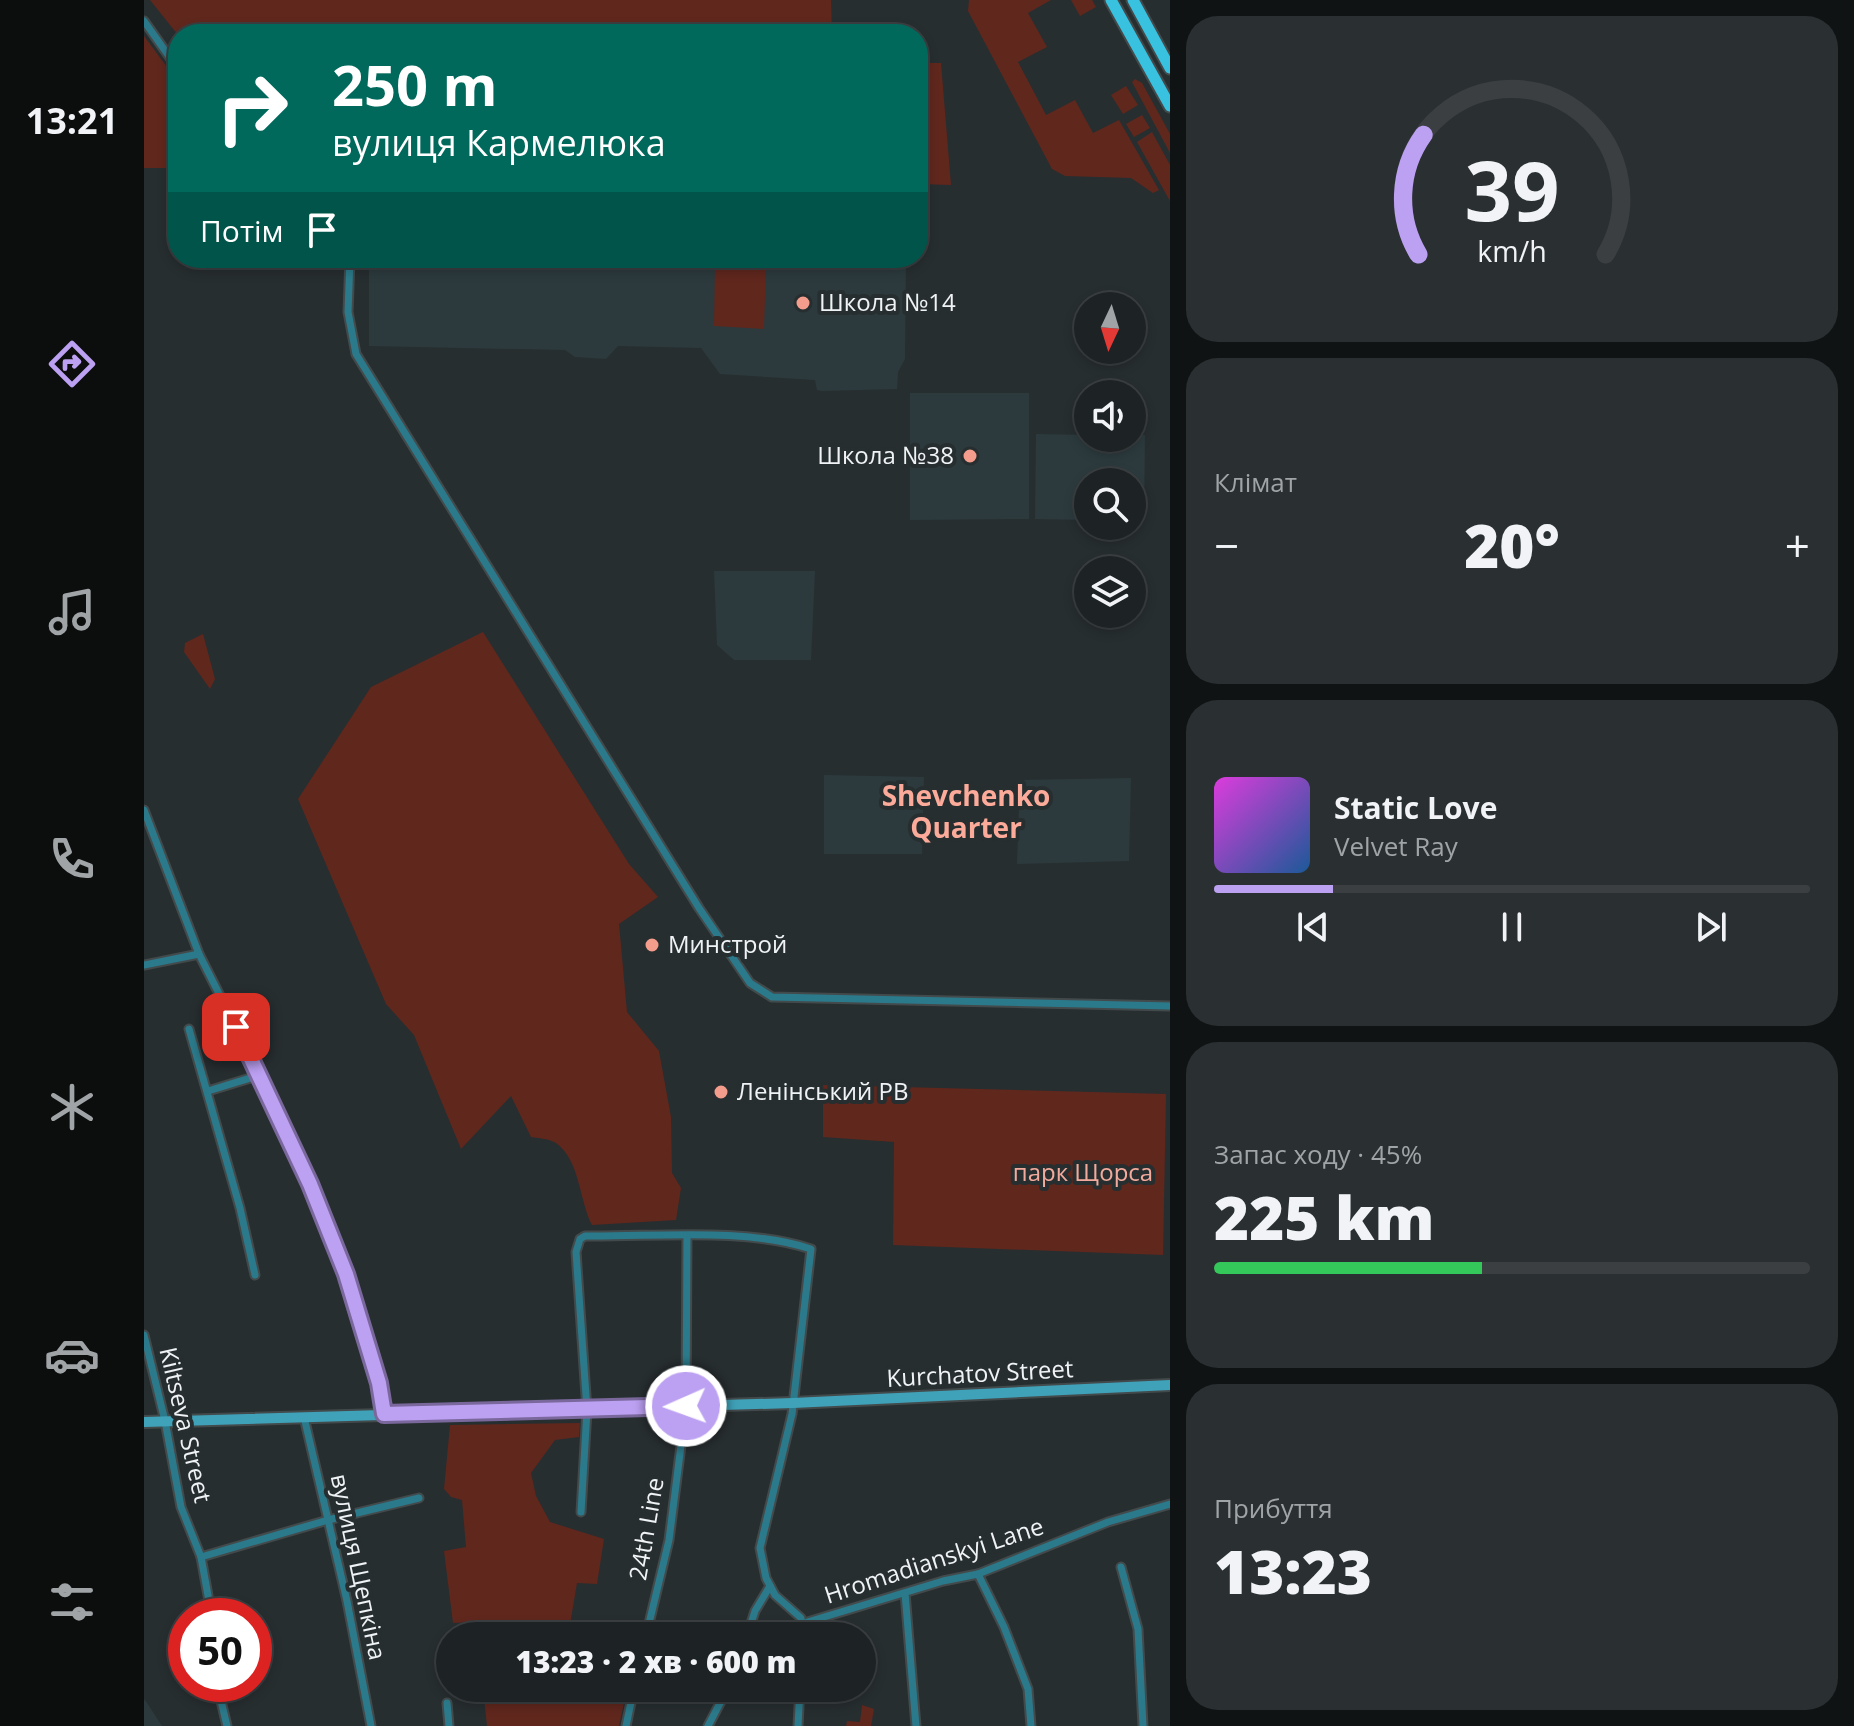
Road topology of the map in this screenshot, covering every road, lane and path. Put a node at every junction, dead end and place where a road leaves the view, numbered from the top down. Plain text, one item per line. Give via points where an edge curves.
1 (1111, 0) edge
2 (1133, 0) edge
3 (144, 21) edge
4 (168, 55) edge
5 (1170, 68) edge
6 (1170, 106) edge
7 (350, 268) edge
8 (144, 810) edge
9 (199, 954) junction
10 (144, 965) edge
11 (1170, 1006) edge
12 (189, 1029) dead end
13 (260, 1075) junction
14 (208, 1091) junction
15 (687, 1236) junction
16 (255, 1275) dead end
17 (144, 1335) edge
18 (1170, 1385) edge
19 (793, 1403) junction
20 (686, 1406) junction
21 (587, 1410) junction
22 (384, 1414) junction
23 (304, 1417) junction
24 (165, 1421) junction
25 (144, 1422) edge
26 (419, 1498) dead end
27 (1170, 1504) edge
28 (581, 1512) dead end
29 (328, 1520) junction
30 (201, 1557) junction
31 (1121, 1567) dead end
32 (978, 1574) junction
33 (770, 1586) junction
34 (905, 1593) junction
35 (208, 1598) edge
36 (649, 1622) edge
37 (751, 1622) edge
38 (801, 1622) edge
39 (808, 1622) edge
40 (221, 1702) edge
41 (631, 1702) edge
42 (721, 1702) edge
43 (799, 1702) edge
44 (447, 1703) dead end
45 (227, 1726) edge
46 (371, 1726) edge
47 (449, 1726) edge
48 (626, 1726) edge
49 (708, 1726) edge
50 (798, 1726) edge
51 (916, 1726) edge
52 (1031, 1726) edge
53 (1143, 1726) edge

1 - 6 main road
2 - 5 main road
3 - 4 street
7 - 11 street via 349,325 356,354 750,983 772,997
8 - 9 street
9 - 10 street
9 - 13 street
12 - 14 street
13 - 14 street
13 - 22 street via 346,1274
14 - 16 street
15 - 19 street via 767,1239 811,1249
15 - 20 street, 24th Line
15 - 21 street via 580,1239 576,1252
17 - 24 street, Kiltseva Street
18 - 19 main road, Kurchatov Street
19 - 20 main road, Kurchatov Street
19 - 33 street via 760,1548
20 - 21 main road, Kurchatov Street
20 - 36 street, 24th Line via 669,1540
21 - 22 main road, Kurchatov Street
21 - 28 street
22 - 23 main road, Kurchatov Street
23 - 24 main road, Kurchatov Street
23 - 29 street, вулиця Щепкіна
24 - 25 main road, Kurchatov Street
24 - 30 street, Kiltseva Street via 181,1507
26 - 29 street
27 - 32 street, Hromadianskyi Lane via 1108,1522
29 - 30 street
29 - 46 street, вулиця Щепкіна
30 - 35 street, Kiltseva Street
31 - 53 street via 1138,1629
32 - 34 street, Hromadianskyi Lane
32 - 52 street via 1028,1689
33 - 37 street
33 - 38 street
34 - 39 street, Hromadianskyi Lane
34 - 51 street
40 - 45 street
41 - 48 street
42 - 49 street
43 - 50 street
44 - 47 street

